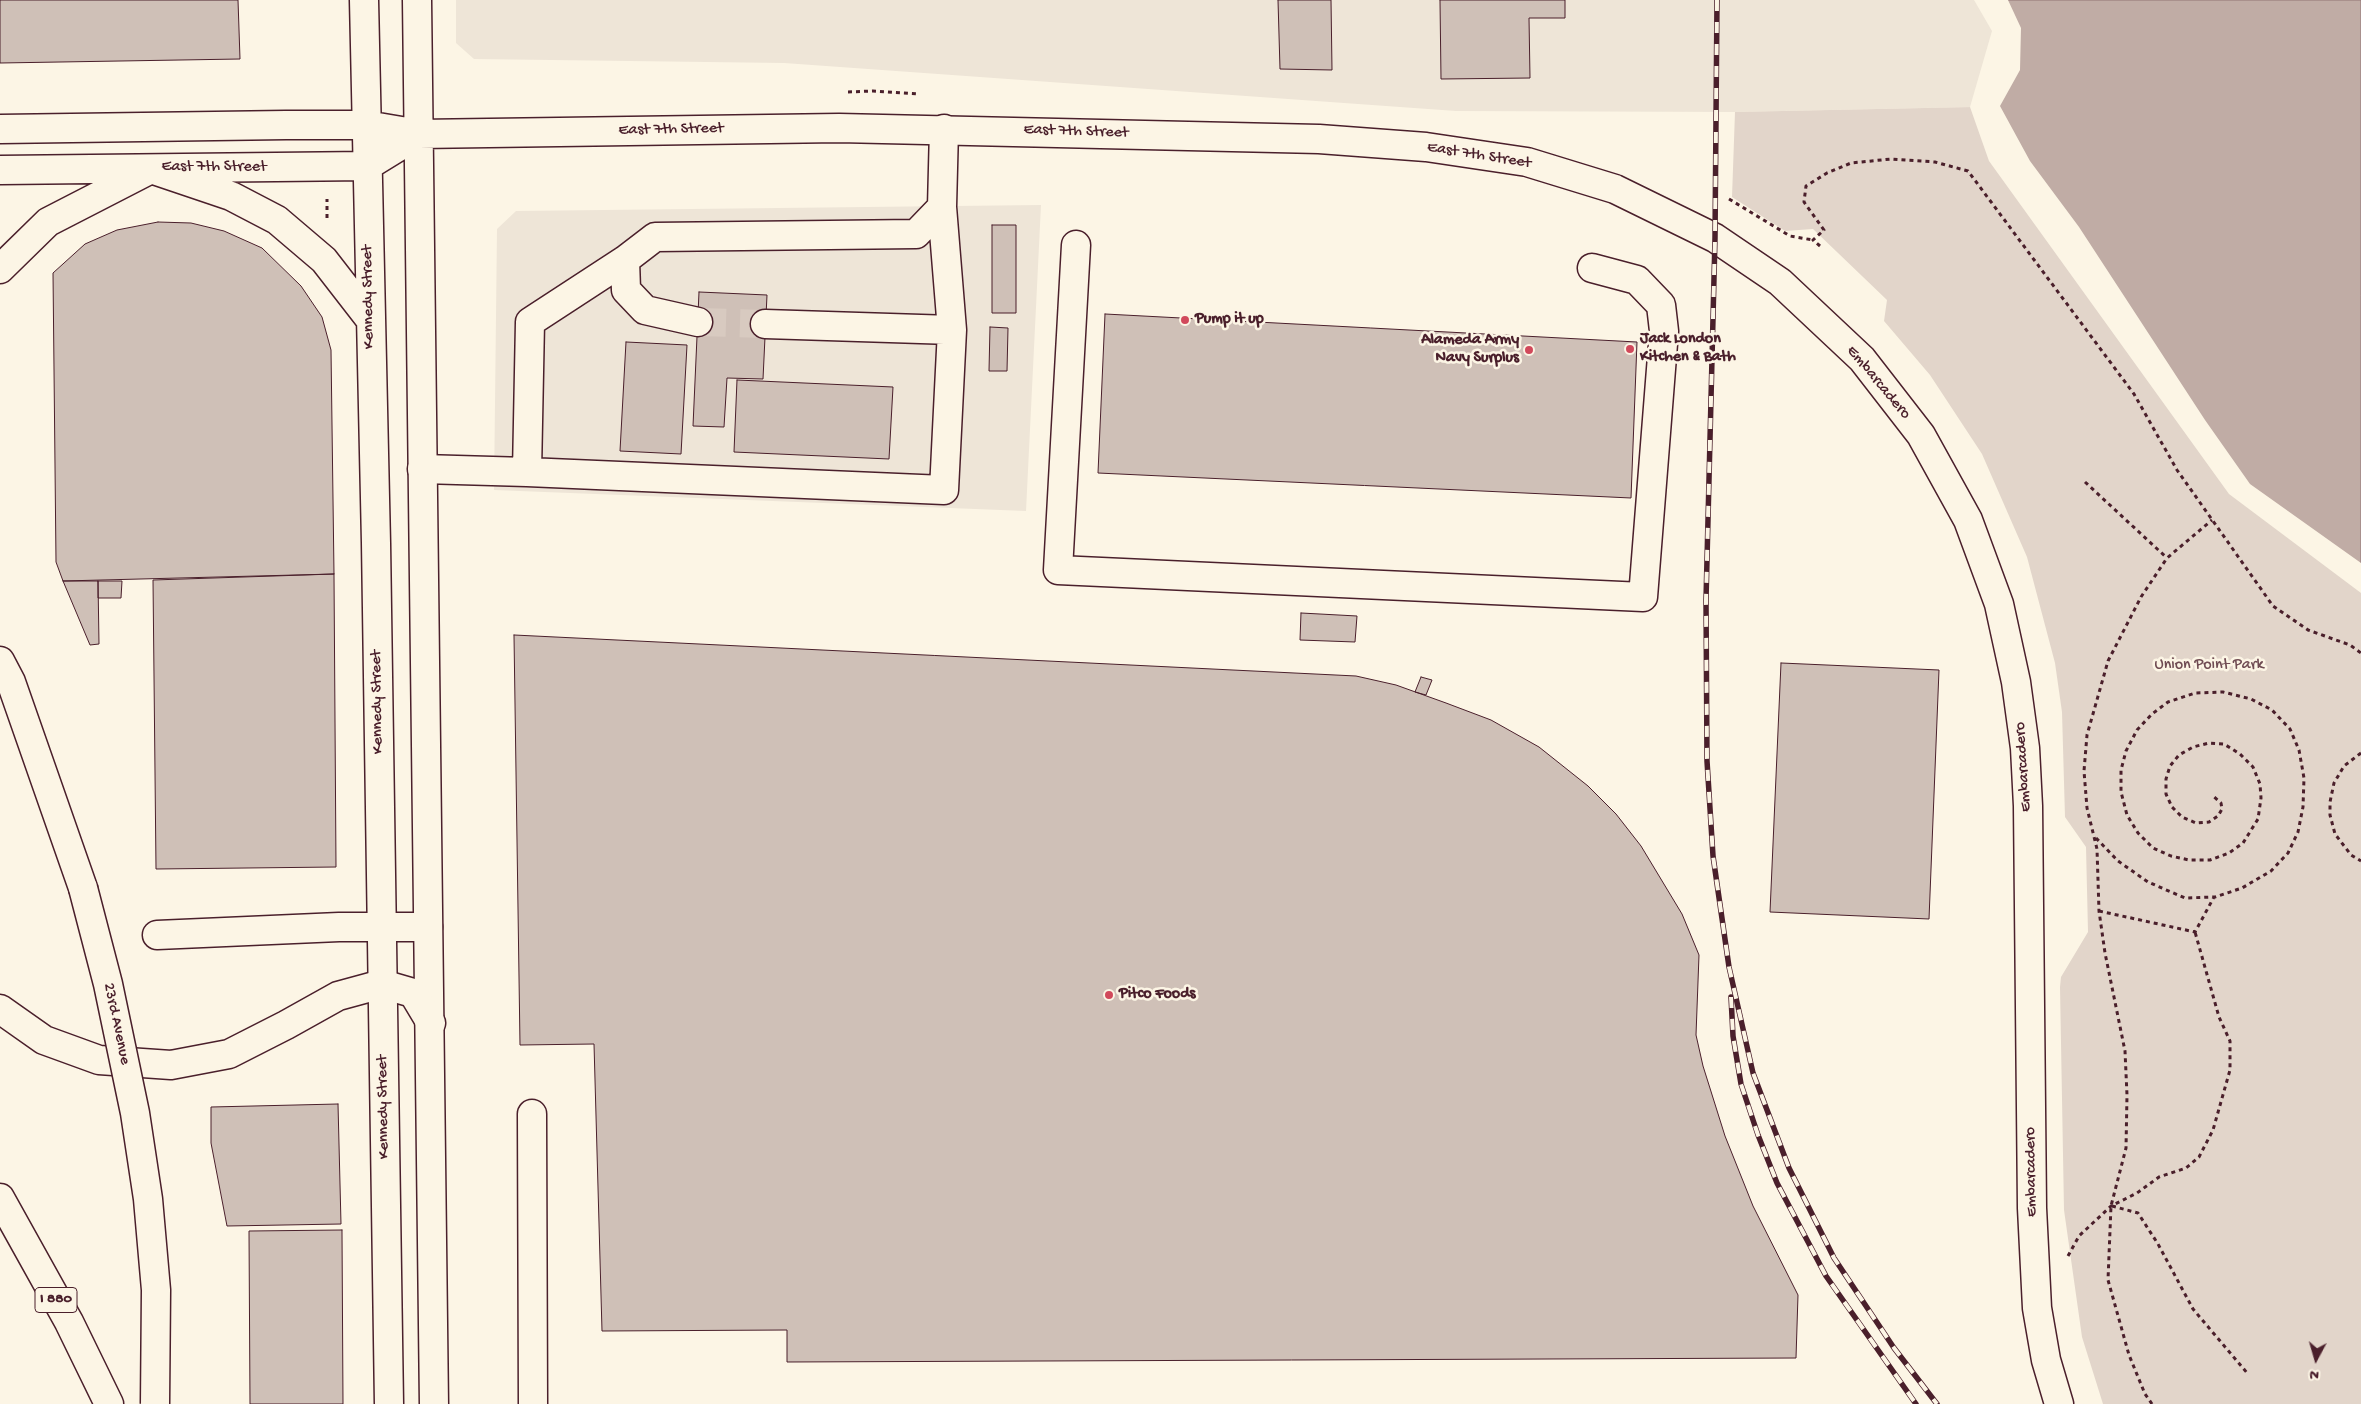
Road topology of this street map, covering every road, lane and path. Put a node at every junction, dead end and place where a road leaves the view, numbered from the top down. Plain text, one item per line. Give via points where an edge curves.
1 (364, 0) edge
2 (417, 0) edge
3 (873, 90) dead end
4 (923, 94) dead end
5 (366, 126) junction
6 (0, 129) edge
7 (944, 129) junction
8 (419, 134) junction
9 (367, 166) junction
10 (151, 168) junction
11 (0, 170) edge
12 (327, 198) dead end
13 (1729, 199) dead end
14 (942, 207) junction
15 (326, 221) dead end
16 (1715, 238) joint
17 (1813, 240) junction
18 (1076, 245) dead end
19 (1820, 246) dead end
20 (625, 260) junction
21 (1592, 268) dead end
22 (0, 269) edge
23 (369, 318) junction
24 (698, 322) tunnel mouth
25 (765, 324) tunnel mouth
26 (952, 330) junction
27 (422, 468) junction
28 (526, 472) junction
29 (2085, 482) dead end
30 (2212, 520) junction
31 (2167, 558) junction
32 (2361, 653) edge
33 (0, 660) edge
34 (2361, 753) edge
35 (2212, 795) dead end
36 (2096, 838) junction
37 (2361, 861) edge
38 (2214, 897) junction
39 (2099, 911) junction
40 (428, 926) junction
41 (381, 928) junction
42 (2195, 932) junction
43 (157, 935) dead end
44 (382, 984) junction
45 (0, 1009) edge
46 (431, 1023) junction
47 (532, 1114) dead end
48 (0, 1198) edge
49 (2112, 1206) junction
50 (2064, 1264) dead end
51 (2248, 1374) dead end
52 (109, 1404) edge
53 (155, 1404) edge
54 (389, 1404) edge
55 (434, 1404) edge
56 (534, 1404) edge
57 (2059, 1404) edge
58 (2152, 1404) edge

1 - 5 main road, Kennedy Street
2 - 8 main road
3 - 4 path
5 - 6 main road, East 7th Street via 286,124
5 - 8 main road, East 7th Street
5 - 9 main road, Kennedy Street
7 - 8 main road, East 7th Street
7 - 14 main road
7 - 16 main road, East 7th Street via 1319,139 1426,147 1527,162 1615,188
8 - 9 main road
8 - 27 main road
9 - 10 main road, East 7th Street
9 - 23 main road, Kennedy Street
10 - 11 main road, East 7th Street
10 - 22 main road via 48,222
10 - 23 main road via 231,196 277,220 324,260
12 - 15 path
13 - 17 path via 1790,236
14 - 20 main road via 916,234 655,236
14 - 26 main road
16 - 57 main road, Embarcadero via 1780,282 1862,359 1921,435 1968,520 2000,604 2025,748 2032,1208 2037,1308 2046,1360
17 - 19 path
17 - 30 path via 1824,230 1804,202 1806,186 1851,163 1900,159 1935,162 1968,171 2134,394 2174,465
18 - 21 main road via 1058,570 1643,597 1664,331 1661,305 1637,280
20 - 24 main road via 626,290 645,310
20 - 28 main road via 530,322
23 - 41 main road, Kennedy Street via 376,543
25 - 26 main road
26 - 28 main road via 944,490
27 - 28 main road
27 - 40 main road
29 - 31 path
30 - 31 path
30 - 32 path via 2273,606 2308,630 2350,645
31 - 36 path via 2141,597 2108,661 2096,698 2087,735 2084,771 2087,808
33 - 53 main road, 23rd Avenue, bridge via 11,682 83,888 108,984 135,1113 148,1199 156,1290
34 - 37 path via 2344,766 2334,783 2330,815 2335,834
35 - 38 path via 2221,803 2218,816 2208,822 2196,823 2182,817 2172,807 2166,794 2166,780 2170,766 2179,755 2209,743 2224,744 2252,767 2260,784 2258,818 2243,843 2210,860 2180,858 2153,848 2138,834 2127,815 2121,792 2121,770 2137,730 2168,702 2195,693 2223,692 2251,699 2272,710 2290,729 2299,750 2304,778 2298,832 2288,853 2271,871 2242,888
36 - 38 path via 2118,861 2148,882 2185,898
36 - 39 path
38 - 42 path
39 - 42 path
39 - 49 path via 2125,1051 2127,1095 2126,1148
40 - 41 main road
40 - 46 main road
41 - 43 main road
41 - 44 main road, Kennedy Street
42 - 49 path via 2219,1017 2230,1041 2230,1070 2222,1104 2199,1157 2186,1168 2159,1177
44 - 45 main road via 338,996 228,1054 171,1065 99,1060 44,1040
44 - 46 main road via 413,992
44 - 54 main road, Kennedy Street
46 - 55 main road
47 - 56 main road
48 - 52 main road, I 880 via 69,1322
49 - 50 path via 2079,1236
49 - 51 path via 2138,1213 2192,1309
49 - 58 path via 2108,1280 2129,1355

